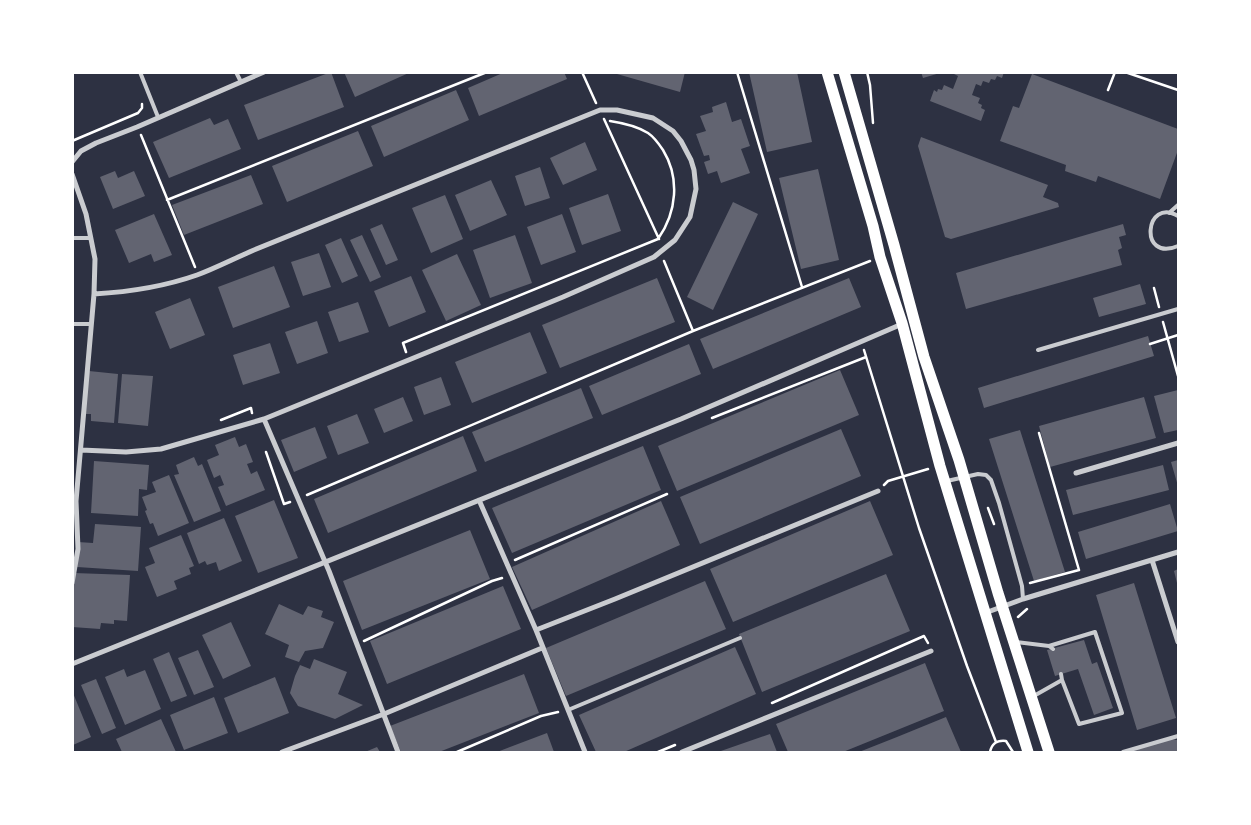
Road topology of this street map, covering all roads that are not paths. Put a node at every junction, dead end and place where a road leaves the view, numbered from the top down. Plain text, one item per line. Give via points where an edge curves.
1 (140, 72) edge
2 (236, 72) edge
3 (264, 72) edge
4 (827, 72) edge
5 (844, 72) edge
6 (240, 82) junction
7 (158, 117) junction
8 (72, 162) edge
9 (72, 174) edge
10 (1178, 205) edge
11 (1169, 213) junction
12 (1178, 216) edge
13 (72, 238) edge
14 (92, 238) junction
15 (1178, 246) edge
16 (94, 294) junction
17 (1178, 309) edge
18 (908, 322) junction
19 (72, 324) edge
20 (90, 324) junction
21 (1038, 350) dead end
22 (264, 419) junction
23 (1178, 443) edge
24 (81, 450) junction
25 (1076, 473) dead end
26 (964, 476) junction
27 (945, 482) junction
28 (878, 491) road end
29 (479, 500) junction
30 (78, 549) junction
31 (1178, 552) edge
32 (72, 557) edge
33 (1152, 560) junction
34 (325, 563) junction
35 (72, 583) edge
36 (1023, 599) junction
37 (1003, 607) junction
38 (985, 613) junction
39 (536, 630) junction
40 (740, 638) dead end
41 (1014, 642) junction
42 (1178, 642) edge
43 (1049, 646) junction
44 (542, 648) junction
45 (1053, 649) dead end
46 (931, 650) road end
47 (72, 664) edge
48 (1061, 674) dead end
49 (1062, 680) junction
50 (1031, 698) junction
51 (568, 710) junction
52 (384, 714) junction
53 (1178, 736) edge
54 (282, 752) edge
55 (398, 752) edge
56 (584, 752) edge
57 (682, 752) edge
58 (1028, 752) edge
59 (1047, 752) edge
60 (1123, 752) edge

1 - 7 lane
2 - 6 lane
3 - 6 street
4 - 18 main road via 880,257
5 - 18 main road via 894,245
6 - 7 street
7 - 8 street via 96,143
9 - 14 street
10 - 11 lane
11 - 12 lane
11 - 15 lane via 1156,217 1150,230 1151,238 1163,248
13 - 14 lane
14 - 16 street
16 - 20 street
16 - 22 street via 131,292 198,274 600,110 618,110 653,118 673,130 681,141 691,160 696,180 692,210 675,240 654,257
17 - 21 lane
18 - 26 main road via 924,357
18 - 27 main road
18 - 29 street via 682,419
19 - 20 lane
20 - 24 street
22 - 24 street via 161,449 126,452
22 - 34 street
23 - 25 street
24 - 30 street via 76,501
26 - 27 lane
26 - 36 lane via 986,475 991,480
26 - 37 main road
27 - 38 main road
28 - 39 street
29 - 34 street
29 - 39 street
30 - 32 street
30 - 35 street
31 - 33 street
33 - 36 street
33 - 42 street
34 - 47 street
34 - 52 street
36 - 37 street
37 - 38 street
37 - 41 main road
38 - 58 main road
39 - 44 street
40 - 51 lane
41 - 43 lane
41 - 50 main road
43 - 45 lane
43 - 49 lane via 1095,632 1122,713 1078,724
44 - 51 street
44 - 52 street
46 - 57 street
48 - 49 lane
49 - 50 lane
50 - 59 main road
51 - 56 street
52 - 54 street
52 - 55 street
53 - 60 lane

